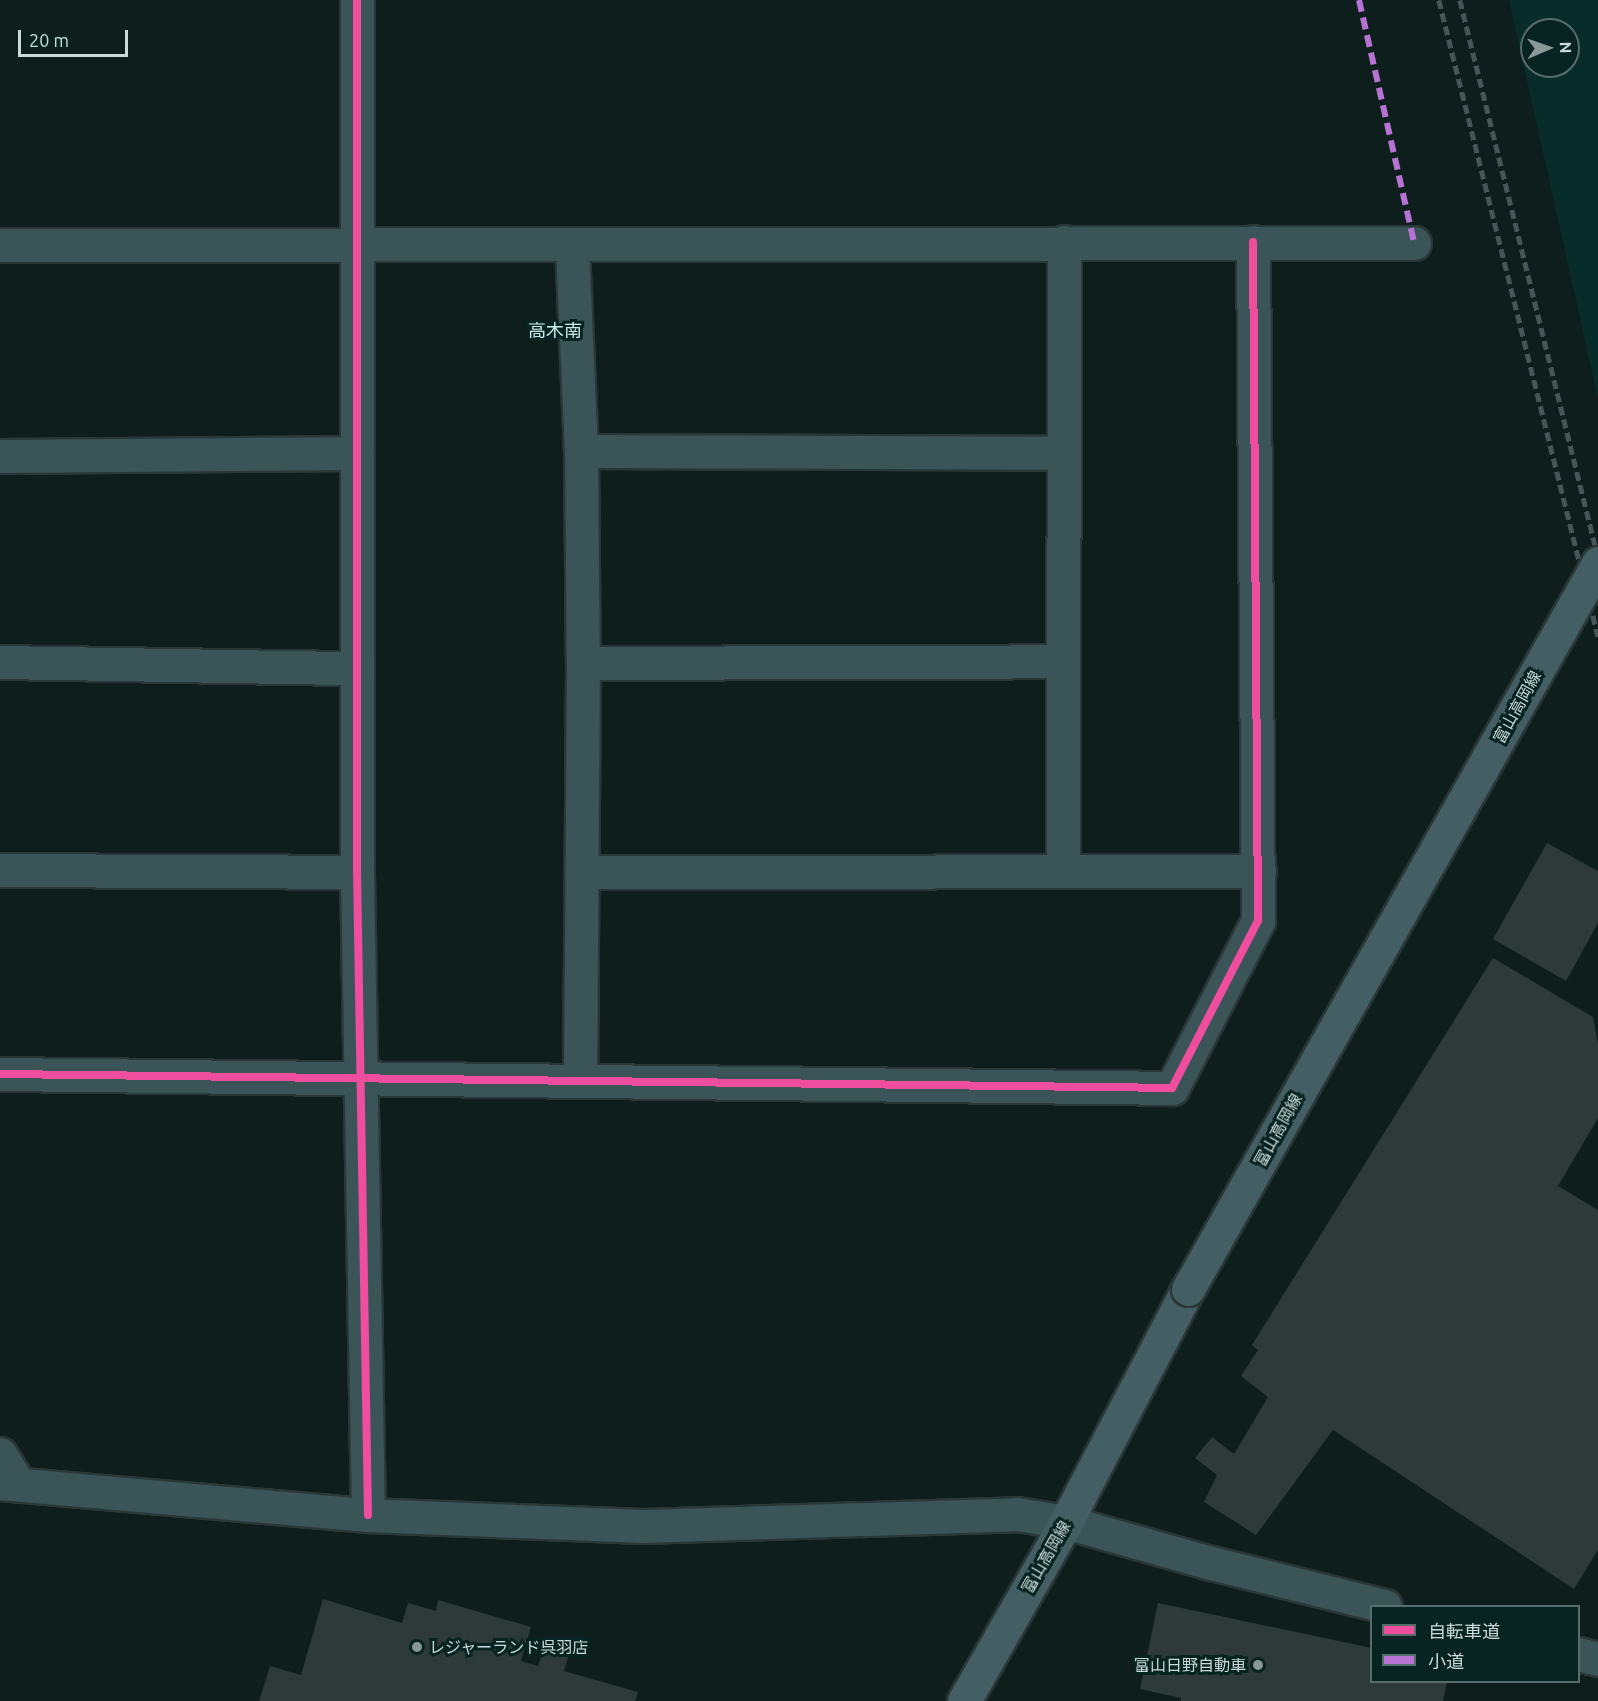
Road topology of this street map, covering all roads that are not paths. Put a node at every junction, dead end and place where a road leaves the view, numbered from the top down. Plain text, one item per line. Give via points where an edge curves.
1 (357, 0) edge
2 (1064, 242) junction
3 (1253, 242) junction
4 (1414, 243) dead end
5 (357, 244) junction
6 (0, 245) edge
7 (572, 247) junction
8 (580, 451) junction
9 (355, 453) junction
10 (1064, 453) junction
11 (0, 456) edge
12 (1598, 562) edge
13 (1063, 661) junction
14 (0, 662) edge
15 (583, 663) junction
16 (357, 668) junction
17 (0, 870) edge
18 (1063, 871) junction
19 (1258, 871) junction
20 (357, 872) junction
21 (584, 872) junction
22 (0, 1074) edge
23 (362, 1076) junction
24 (580, 1078) junction
25 (0, 1454) edge
26 (10, 1484) edge
27 (368, 1515) junction
28 (1066, 1522) junction
29 (1381, 1605) edge
30 (1580, 1654) edge
31 (1598, 1659) edge
32 (964, 1701) edge

1 - 5 street
2 - 3 street
2 - 7 street
2 - 10 street
3 - 4 street
3 - 19 street
5 - 6 street
5 - 7 street
5 - 9 street
7 - 8 street
8 - 10 street
8 - 15 street
9 - 11 street
9 - 16 street
10 - 13 street
12 - 28 main road, 富山高岡線, bridge via 1188,1289
13 - 15 street
13 - 18 street
14 - 16 street
15 - 21 street
16 - 20 street
17 - 20 street
18 - 19 street
18 - 21 street
19 - 24 street via 1258,921 1172,1088
20 - 23 street
21 - 24 street
22 - 23 street
23 - 24 street
23 - 27 street
25 - 26 street
26 - 27 street
27 - 28 street via 642,1526 1017,1514
28 - 29 street
28 - 32 main road, 富山高岡線
30 - 31 street

